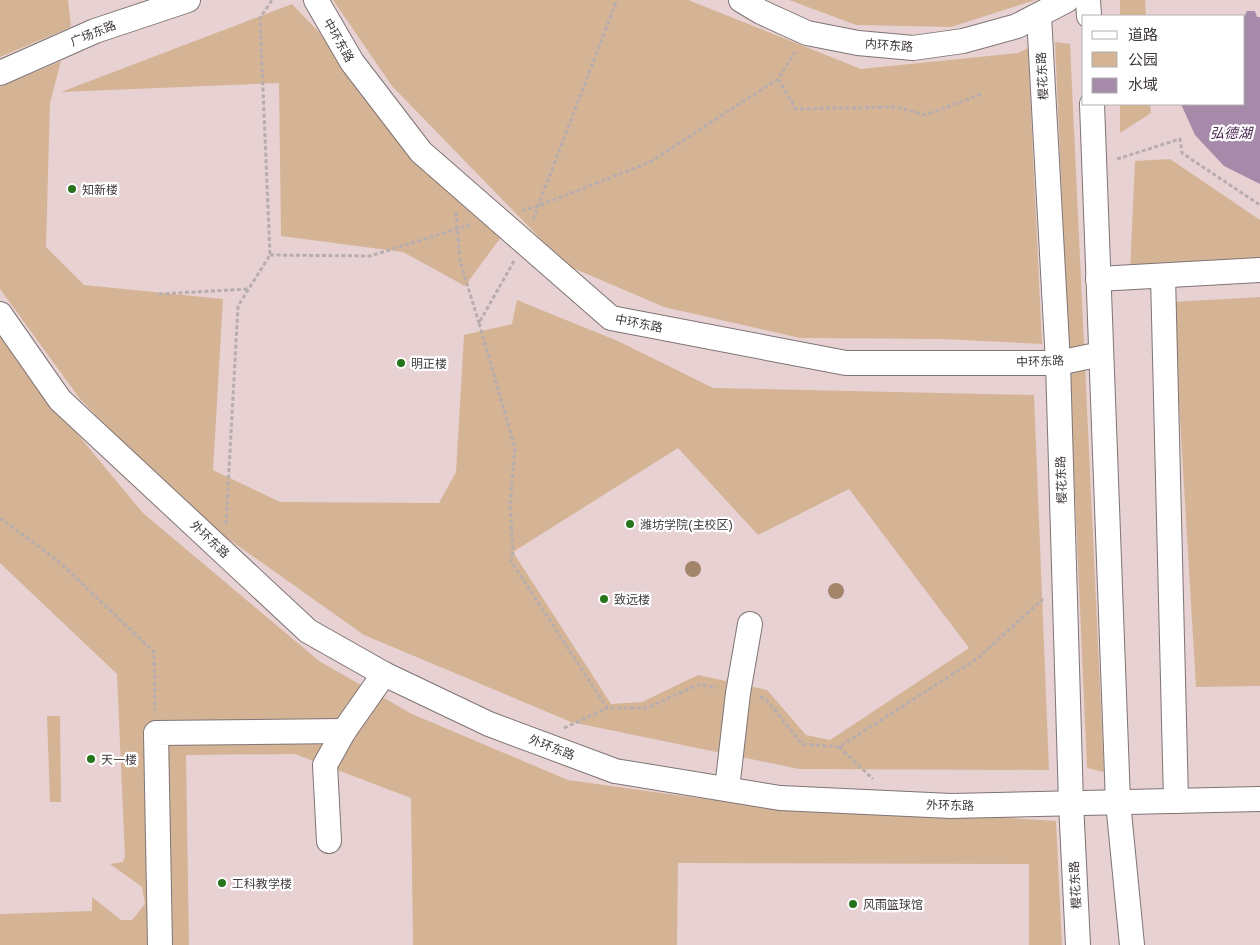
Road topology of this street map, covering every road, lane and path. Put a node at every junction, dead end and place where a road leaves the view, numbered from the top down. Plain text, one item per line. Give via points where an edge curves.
1 (188, 0) edge
2 (272, 0) edge
3 (316, 0) edge
4 (741, 0) edge
5 (1067, 0) edge
6 (1088, 0) edge
7 (1089, 15) edge
8 (1039, 16) junction
9 (807, 32) junction
10 (0, 73) edge
11 (778, 79) junction
12 (980, 94) dead end
13 (1092, 105) edge
14 (1094, 166) junction
15 (455, 182) junction
16 (1260, 205) edge
17 (496, 217) junction
18 (457, 229) junction
19 (270, 255) junction
20 (1260, 270) edge
21 (1163, 276) junction
22 (1098, 279) junction
23 (248, 289) junction
24 (159, 294) dead end
25 (0, 314) edge
26 (479, 322) dead end
27 (1101, 354) junction
28 (1058, 363) junction
29 (0, 518) edge
30 (224, 552) junction
31 (513, 552) dead end
32 (1064, 580) junction
33 (750, 624) dead end
34 (384, 674) junction
35 (738, 693) junction
36 (607, 708) junction
37 (344, 731) junction
38 (156, 733) junction
39 (536, 741) junction
40 (839, 747) junction
41 (727, 789) junction
42 (1260, 800) edge
43 (1176, 801) junction
44 (1118, 802) junction
45 (899, 803) junction
46 (1071, 803) junction
47 (329, 841) dead end
48 (160, 945) edge
49 (1078, 945) edge
50 (1132, 945) edge

1 - 10 street, 广场东路 via 95,31
2 - 19 path via 260,18
3 - 15 street, 中环东路 via 352,62 421,152
4 - 9 street, 内环东路
5 - 8 street, 内环东路
6 - 7 street
8 - 9 street, 内环东路 via 990,34 913,48 858,43
8 - 28 street, 樱花东路
9 - 11 path
11 - 12 path via 796,109 896,107 926,115
11 - 17 path via 650,162 538,206
13 - 14 street
14 - 16 path via 1180,139 1182,153
14 - 22 street
15 - 17 street, 中环东路
15 - 18 path
17 - 18 path
17 - 28 street, 中环东路 via 611,318 846,363
18 - 19 path via 370,256
18 - 26 path via 460,261
19 - 23 path
20 - 21 street
21 - 22 street
21 - 43 street
22 - 27 street
23 - 24 path
23 - 30 path via 238,306
25 - 30 street, 外环东路 via 60,400
27 - 28 street, 中环东路
27 - 44 street
28 - 32 street, 樱花东路
29 - 38 path via 58,560 154,652
30 - 34 street, 外环东路 via 308,631
31 - 36 path via 511,560
32 - 40 path via 978,658
32 - 46 street, 樱花东路
33 - 35 street
34 - 37 street
34 - 39 street, 外环东路 via 489,724
35 - 36 path via 700,684 647,708
35 - 40 path via 765,698 802,744
35 - 41 street
36 - 39 path
37 - 38 street
37 - 47 street via 325,765
38 - 48 street
39 - 41 street, 外环东路 via 615,771
40 - 45 path
41 - 45 street, 外环东路 via 780,798
42 - 43 street, 外环东路
43 - 44 street, 外环东路
44 - 46 street, 外环东路
44 - 50 street
45 - 46 street, 外环东路 via 951,806
46 - 49 street, 樱花东路

